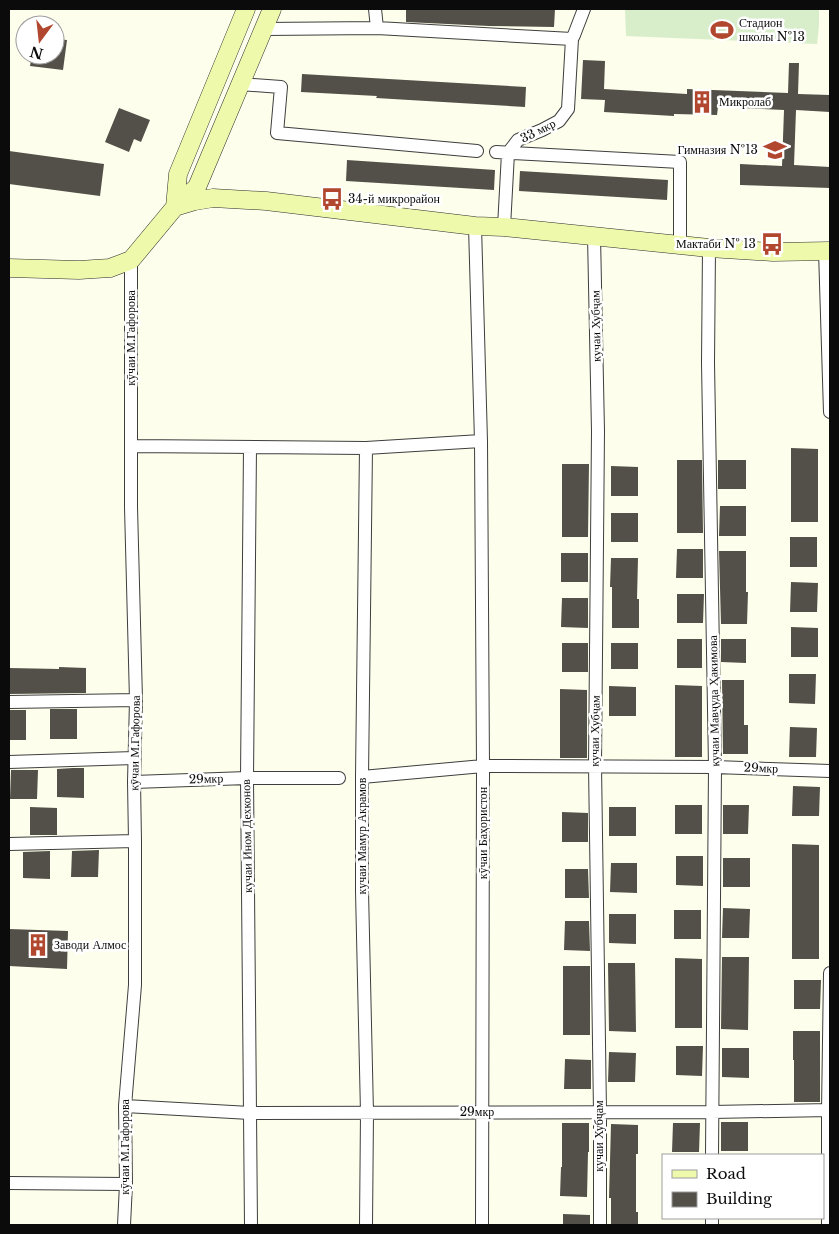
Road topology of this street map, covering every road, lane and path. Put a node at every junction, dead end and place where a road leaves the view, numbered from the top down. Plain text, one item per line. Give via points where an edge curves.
1 (246, 9) edge
2 (272, 9) edge
3 (375, 9) edge
4 (584, 9) edge
5 (377, 28) junction
6 (264, 29) junction
7 (572, 39) junction
8 (240, 84) junction
9 (200, 122) junction
10 (220, 131) junction
11 (477, 151) dead end
12 (502, 152) junction
13 (203, 172) junction
14 (213, 198) junction
15 (175, 207) junction
16 (475, 226) junction
17 (504, 227) junction
18 (594, 236) junction
19 (680, 245) junction
20 (709, 248) junction
21 (828, 251) edge
22 (131, 260) junction
23 (9, 268) edge
24 (830, 412) edge
25 (481, 441) junction
26 (131, 446) junction
27 (250, 447) junction
28 (366, 448) junction
29 (136, 700) junction
30 (9, 702) edge
31 (134, 758) junction
32 (9, 762) edge
33 (483, 766) junction
34 (595, 766) junction
35 (715, 766) junction
36 (830, 771) edge
37 (362, 777) junction
38 (247, 778) junction
39 (339, 778) dead end
40 (134, 782) junction
41 (135, 841) junction
42 (9, 844) edge
43 (830, 973) edge
44 (124, 1106) junction
45 (829, 1110) edge
46 (367, 1112) junction
47 (482, 1112) junction
48 (600, 1112) junction
49 (712, 1112) junction
50 (250, 1113) junction
51 (712, 1154) edge
52 (9, 1183) edge
53 (126, 1184) junction
54 (124, 1225) edge
55 (251, 1225) edge
56 (366, 1225) edge
57 (482, 1225) edge
58 (600, 1225) edge
59 (828, 1225) edge

1 - 9 main road
2 - 6 main road
3 - 5 street
4 - 7 street, 33 мкр
5 - 6 street
5 - 7 street
6 - 8 main road
7 - 12 street, 33 мкр via 568,109 559,121 518,140
8 - 10 main road
8 - 11 street via 281,87 277,133
9 - 10 main road
9 - 15 main road via 178,174
10 - 13 main road
12 - 17 street, 33 мкр
12 - 19 street via 680,162
13 - 14 main road via 202,182
13 - 15 main road via 197,186
14 - 15 main road
14 - 16 main road
15 - 22 main road
16 - 17 main road
16 - 25 street, кӯчаи Баҳористон
17 - 18 main road
18 - 19 main road
18 - 34 street, кучаи Хубҷам via 598,431
19 - 20 main road
20 - 21 main road
20 - 35 street, кучаи Мавҷуда Ҳакимова
21 - 24 street
22 - 23 main road via 110,268
22 - 26 street, кӯчаи М.Гафорова
25 - 28 street
25 - 33 street, кӯчаи Баҳористон
26 - 27 street
26 - 29 street, кӯчаи М.Гафорова
27 - 28 street
27 - 38 street, кучаи Ином Дехконов
28 - 37 street, кучаи Мамур Акрамов
29 - 30 street
29 - 31 street, кӯчаи М.Гафорова
31 - 32 street
31 - 40 street, кӯчаи М.Гафорова
33 - 34 street, 29мкр
33 - 37 street, 29мкр
33 - 47 street, кӯчаи Баҳористон
34 - 35 street, 29мкр
34 - 48 street, кучаи Хубҷам
35 - 36 street, 29мкр
35 - 49 street, кучаи Мавҷуда Ҳакимова
37 - 46 street, кучаи Мамур Акрамов
38 - 39 street, 29мкр
38 - 40 street, 29мкр
38 - 50 street, кучаи Ином Дехконов
40 - 41 street, кӯчаи М.Гафорова
41 - 42 street
41 - 44 street, кӯчаи М.Гафорова via 135,985
43 - 45 street
44 - 50 street, 29мкр
44 - 53 street, кӯчаи М.Гафорова
45 - 49 street, 29мкр
45 - 59 street
46 - 47 street, 29мкр
46 - 50 street, 29мкр
46 - 56 street, кучаи Мамур Акрамов
47 - 48 street, 29мкр
47 - 57 street, кӯчаи Баҳористон
48 - 49 street, 29мкр
48 - 58 street, кучаи Хубҷам
49 - 51 street, кучаи Мавҷуда Ҳакимова
50 - 55 street, кучаи Ином Дехконов
52 - 53 street
53 - 54 street, кӯчаи М.Гафорова

